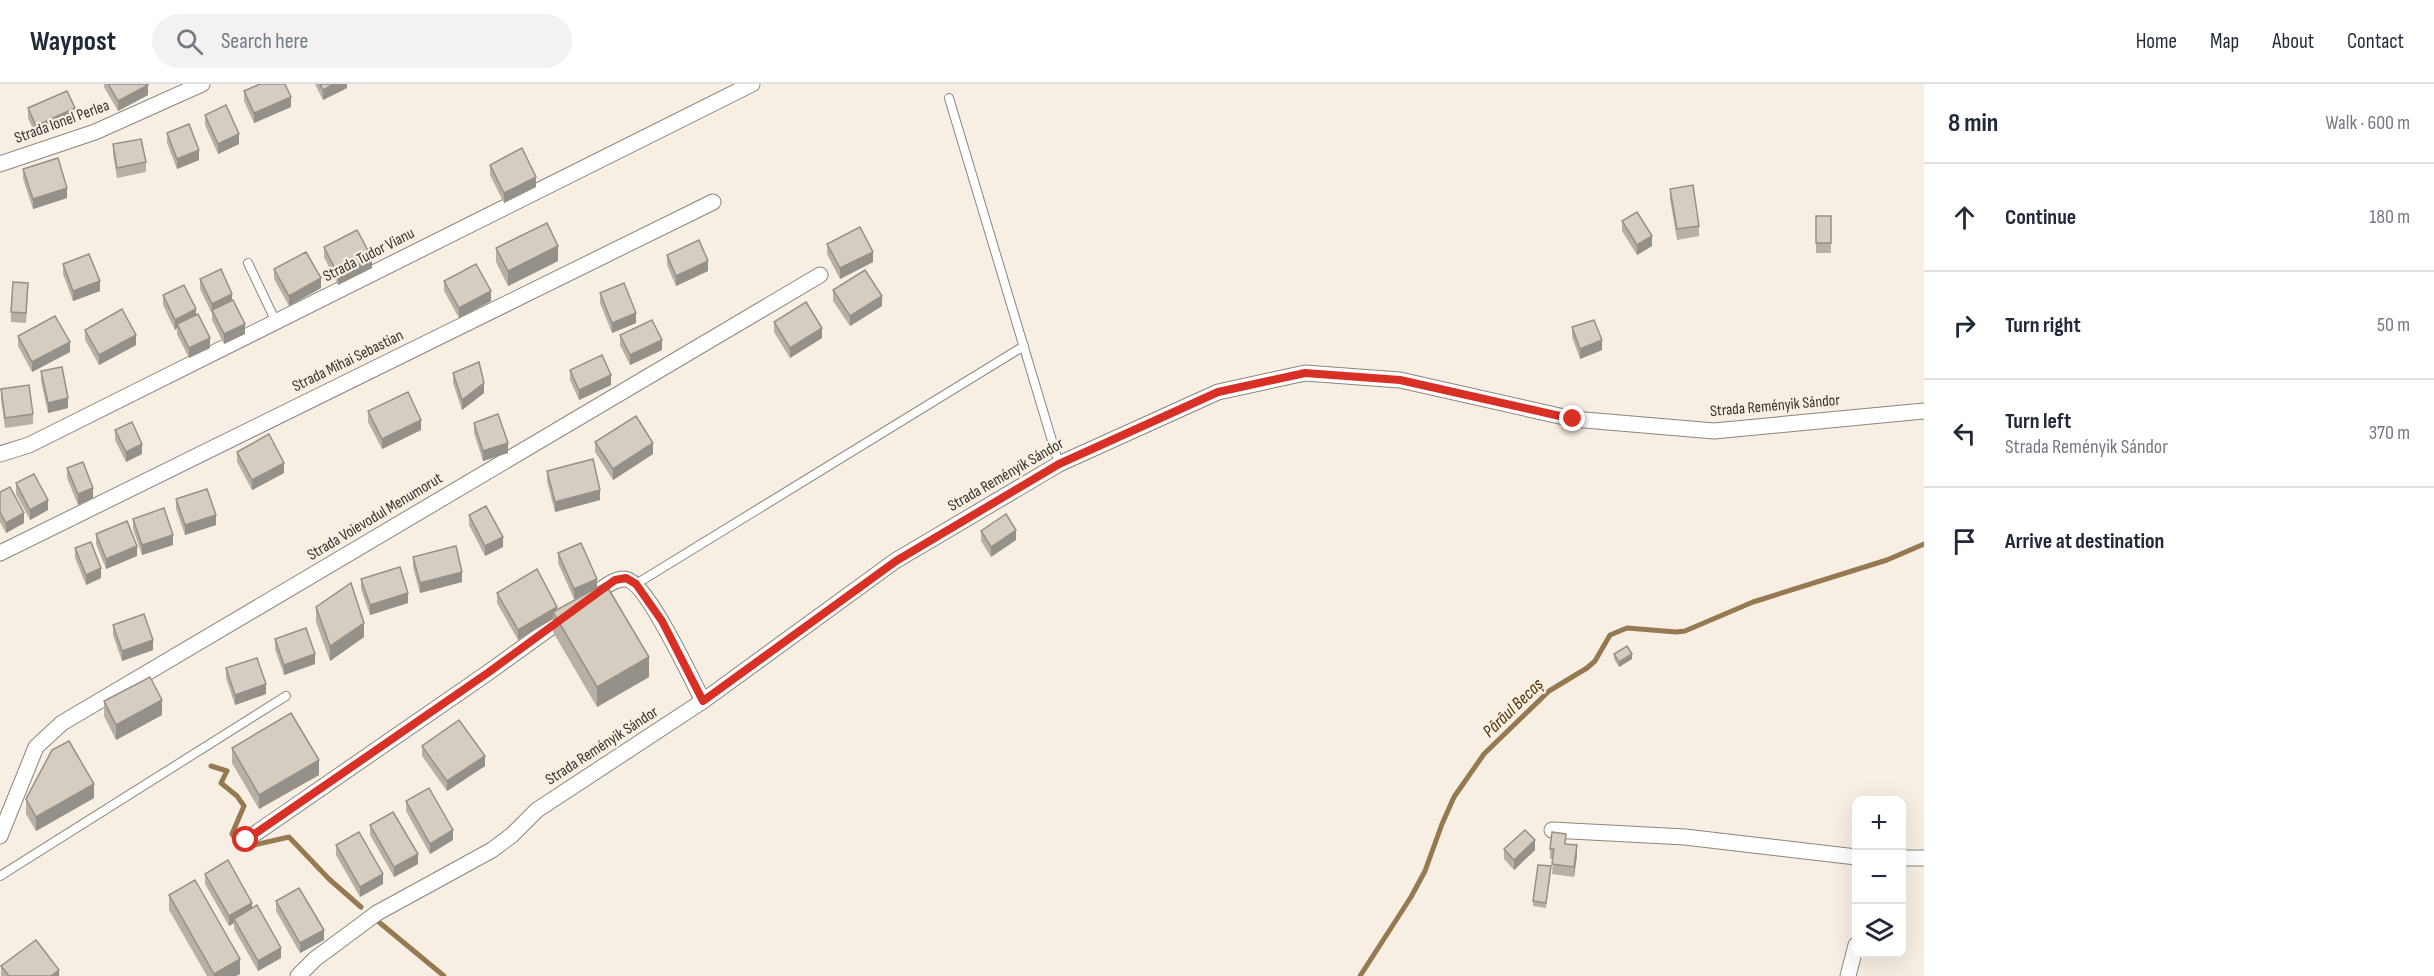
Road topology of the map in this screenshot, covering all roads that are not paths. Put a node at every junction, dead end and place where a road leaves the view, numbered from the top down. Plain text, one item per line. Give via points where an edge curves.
1 (202, 84) edge
2 (752, 84) edge
3 (949, 98) dead end
4 (0, 164) edge
5 (713, 202) dead end
6 (248, 263) dead end
7 (819, 275) dead end
8 (276, 322) junction
9 (1024, 346) junction
10 (1924, 411) edge
11 (0, 454) edge
12 (1059, 464) junction
13 (0, 553) edge
14 (636, 584) junction
15 (286, 696) dead end
16 (703, 701) junction
17 (1552, 830) edge
18 (0, 836) edge
19 (246, 840) dead end
20 (1852, 856) edge
21 (1906, 858) edge
22 (1924, 858) edge
23 (0, 876) edge
24 (1853, 958) edge
25 (298, 976) edge
26 (1848, 976) edge

1 - 4 street, Strada Ionel Perlea via 95,132
2 - 8 street, Strada Tudor Vianu
3 - 9 lane
5 - 13 street, Strada Mihai Sebastian
6 - 8 lane
7 - 18 street, Strada Voievodul Menumorut via 62,723 36,747
8 - 11 street, Strada Tudor Vianu via 29,446
9 - 12 lane
9 - 14 lane
10 - 12 street, Strada Reményik Sándor via 1714,431 1573,419 1400,380 1305,373 1218,392
12 - 16 street, Strada Reményik Sándor via 896,561
14 - 16 street via 662,621
14 - 19 street via 626,578 615,580
15 - 23 lane
16 - 25 street, Strada Reményik Sándor via 537,810 492,850 373,916
17 - 20 street via 1685,837
21 - 22 street
24 - 26 street

